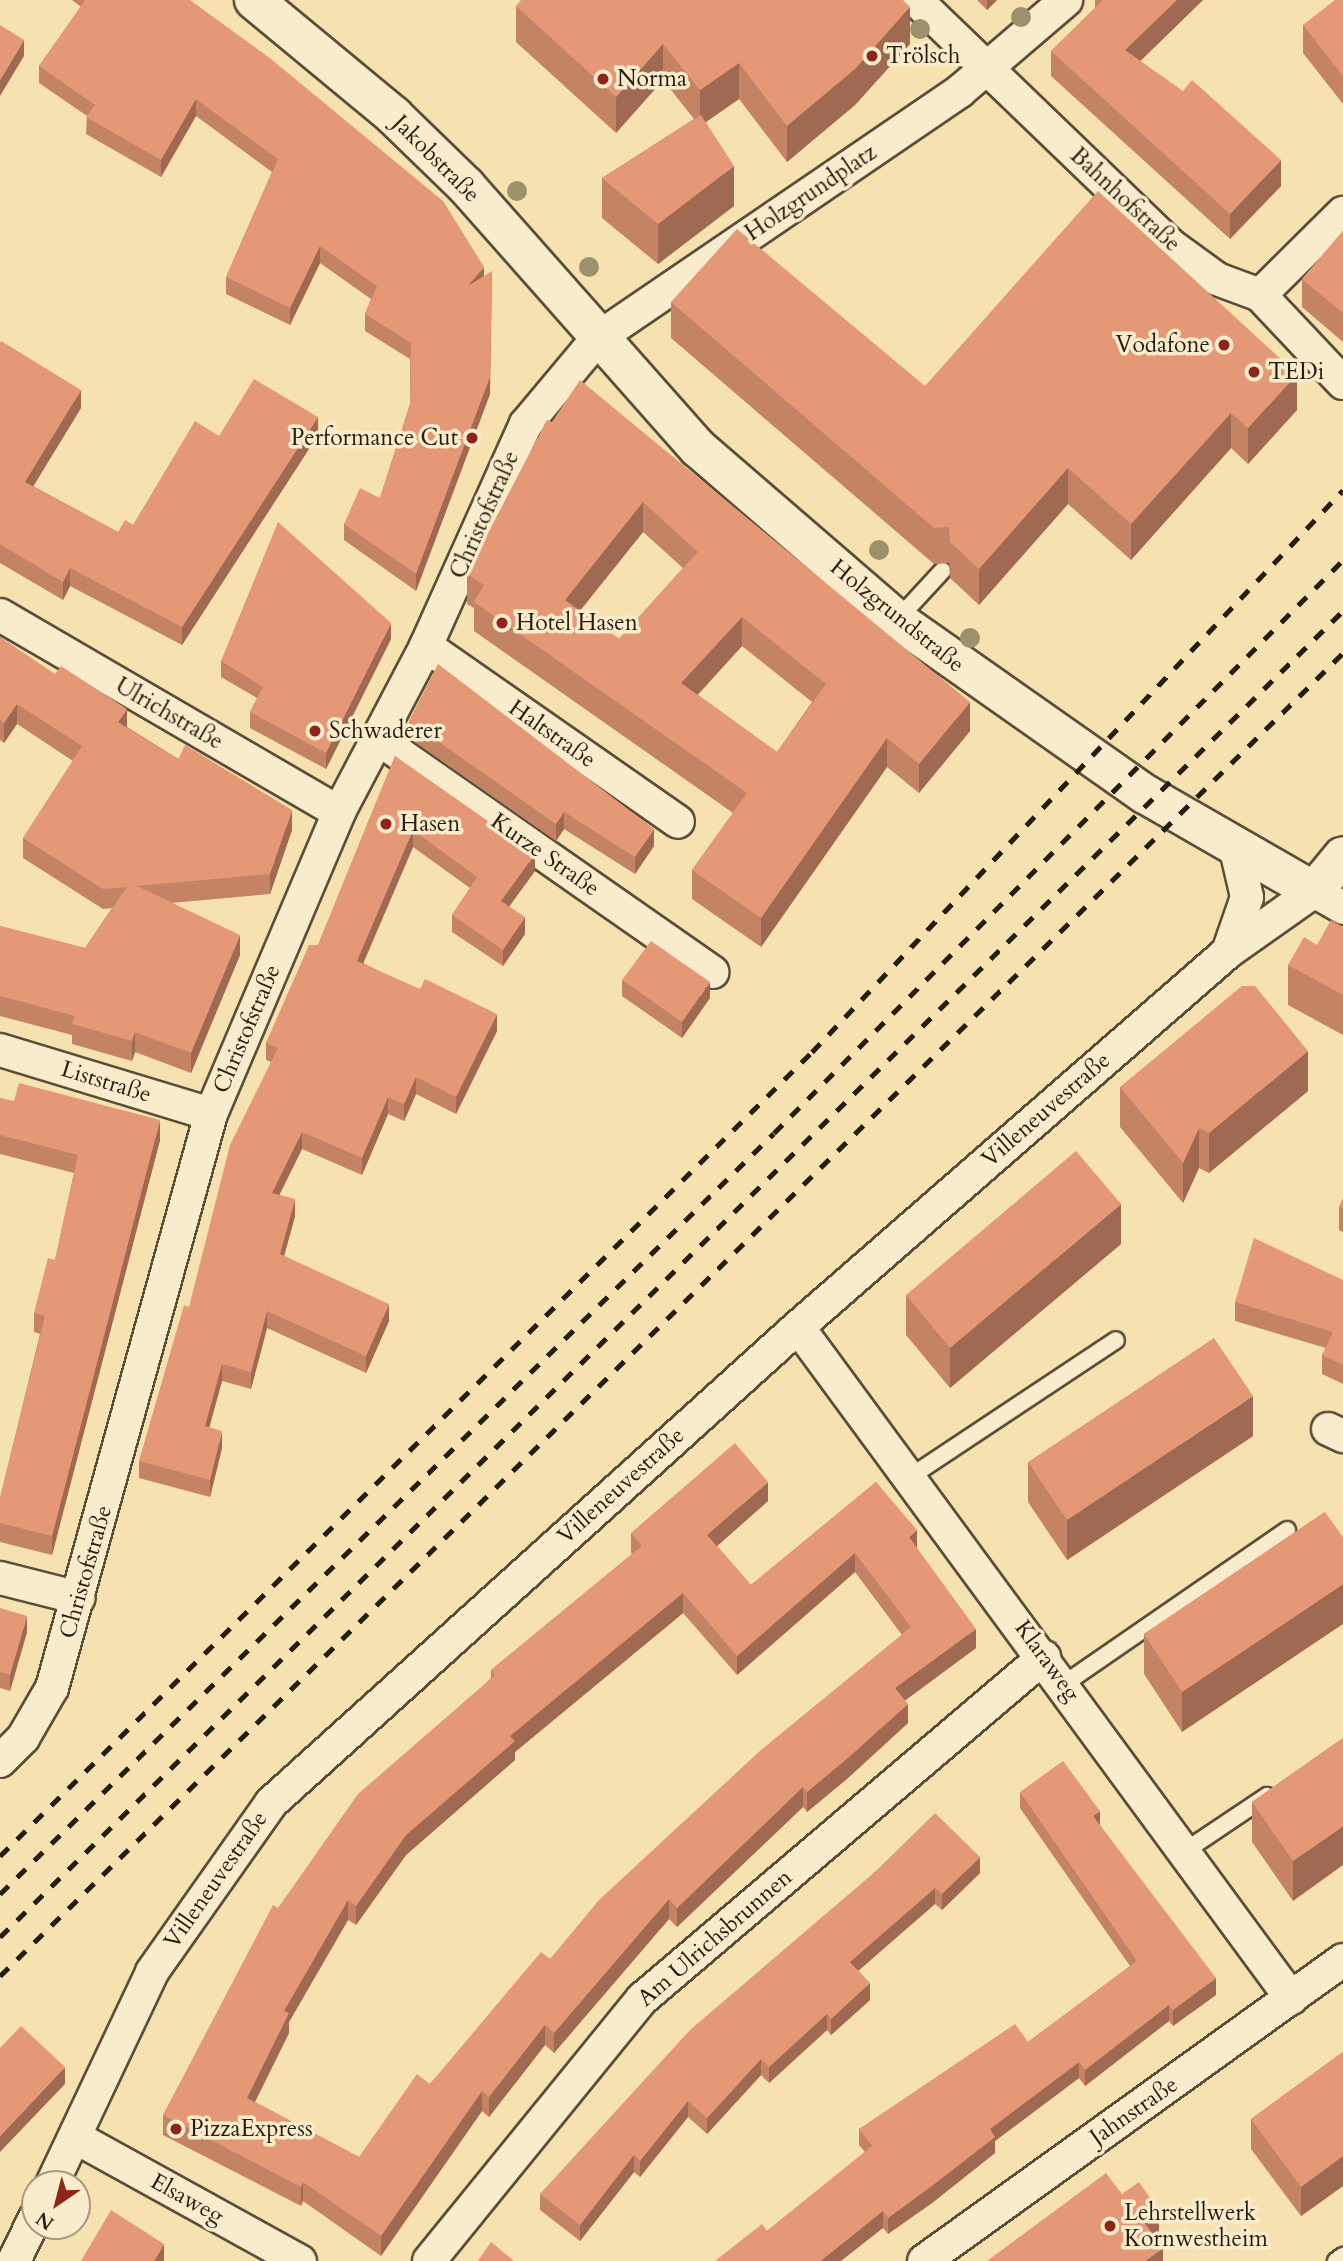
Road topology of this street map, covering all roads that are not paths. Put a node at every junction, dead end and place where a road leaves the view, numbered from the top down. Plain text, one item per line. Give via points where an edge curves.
1 (254, 0) edge
2 (916, 0) edge
3 (1066, 0) edge
4 (989, 71) junction
5 (1343, 213) edge
6 (1260, 295) junction
7 (598, 338) junction
8 (1343, 383) edge
9 (942, 571) edge
10 (0, 615) edge
11 (897, 620) junction
12 (426, 646) junction
13 (377, 737) junction
14 (339, 812) junction
15 (678, 822) dead end
16 (1236, 845) junction
17 (1343, 856) edge
18 (1333, 894) edge
19 (1228, 952) junction
20 (712, 972) dead end
21 (0, 1050) edge
22 (211, 1114) junction
23 (798, 1327) junction
24 (1116, 1339) dead end
25 (909, 1477) junction
26 (1287, 1530) dead end
27 (0, 1577) edge
28 (79, 1598) junction
29 (1044, 1657) junction
30 (1063, 1684) junction
31 (0, 1761) edge
32 (1287, 1783) edge
33 (1185, 1852) junction
34 (1343, 1960) edge
35 (1291, 1998) junction
36 (75, 2137) junction
37 (59, 2170) edge
38 (24, 2240) edge
39 (1343, 2256) edge
40 (14, 2261) edge
41 (300, 2261) edge
42 (429, 2261) edge
43 (924, 2261) edge
44 (1336, 2261) edge

1 - 7 main road, Jakobstraße via 448,169
2 - 4 street, Bahnhofstraße
3 - 4 street, Holzgrundplatz
4 - 6 street, Bahnhofstraße via 1172,247 1217,279
4 - 7 street, Holzgrundplatz
5 - 6 street
6 - 8 street, Bahnhofstraße
7 - 11 main road, Holzgrundstraße via 698,448
7 - 12 street, Christofstraße via 526,424
9 - 11 lane
10 - 14 street, Ulrichstraße
11 - 16 main road, Holzgrundstraße via 1007,703
12 - 13 street, Christofstraße
12 - 15 street, Haltstraße
13 - 14 street, Christofstraße
13 - 20 street, Kurze Straße
14 - 22 street, Christofstraße
16 - 18 main road, Holzgrundstraße
16 - 19 street via 1247,897
17 - 18 main road
18 - 19 street, Villeneuvestraße
19 - 23 street, Villeneuvestraße
21 - 22 street, Liststraße
22 - 28 street, Christofstraße
23 - 25 street, Klaraweg
23 - 36 street, Villeneuvestraße via 271,1803 152,1972
24 - 25 lane
25 - 29 street, Klaraweg
26 - 30 lane
27 - 28 street
28 - 31 street, Christofstraße via 52,1688 23,1738
29 - 30 street, Klaraweg
29 - 42 street, Am Ulrichsbrunnen via 642,1999
30 - 33 street, Klaraweg
32 - 33 lane
33 - 35 street, Klaraweg
34 - 35 street, Jahnstraße
35 - 43 street, Jahnstraße
36 - 37 street, Villeneuvestraße
36 - 41 street, Elsaweg
38 - 40 street
39 - 44 lane

